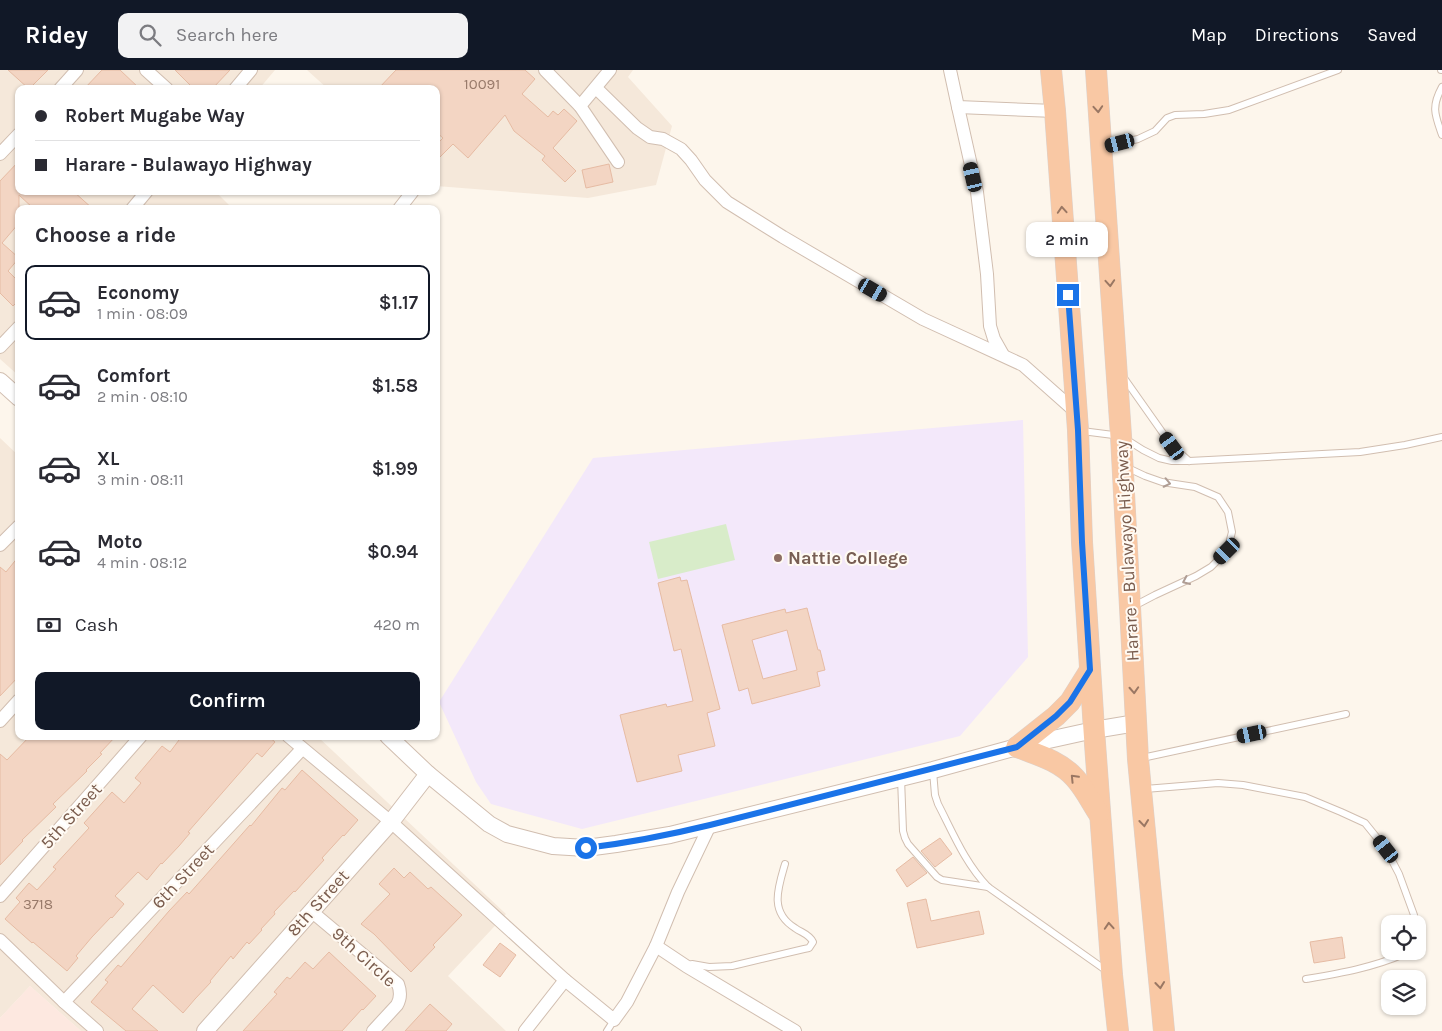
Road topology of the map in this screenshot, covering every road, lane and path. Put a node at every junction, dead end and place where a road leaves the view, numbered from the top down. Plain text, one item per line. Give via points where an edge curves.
1 (77, 70) edge
2 (146, 70) edge
3 (251, 70) edge
4 (545, 70) edge
5 (610, 70) edge
6 (950, 70) edge
7 (1051, 70) edge
8 (1096, 70) edge
9 (1338, 70) edge
10 (64, 85) edge
11 (163, 85) edge
12 (238, 85) edge
13 (1442, 87) edge
14 (596, 88) junction
15 (580, 106) junction
16 (958, 106) junction
17 (1055, 111) junction
18 (1442, 134) edge
19 (15, 138) edge
20 (1101, 148) junction
21 (0, 154) edge
22 (618, 162) dead end
23 (144, 195) edge
24 (410, 195) edge
25 (135, 205) edge
26 (402, 205) edge
27 (15, 331) edge
28 (0, 346) edge
29 (1002, 355) junction
30 (1116, 367) junction
31 (0, 381) edge
32 (15, 394) edge
33 (1077, 421) junction
34 (1121, 436) junction
35 (1442, 437) edge
36 (1189, 461) junction
37 (1122, 465) junction
38 (15, 530) edge
39 (0, 545) edge
40 (1130, 609) junction
41 (1090, 670) junction
42 (15, 704) edge
43 (1346, 714) dead end
44 (0, 721) edge
45 (1136, 722) junction
46 (1094, 730) junction
47 (137, 740) edge
48 (293, 740) edge
49 (392, 740) edge
50 (1017, 747) junction
51 (302, 748) junction
52 (1138, 759) junction
53 (932, 770) junction
54 (428, 774) junction
55 (901, 777) junction
56 (1141, 790) junction
57 (1101, 818) junction
58 (391, 822) junction
59 (710, 825) junction
60 (785, 864) dead end
61 (988, 887) junction
62 (0, 896) edge
63 (311, 911) junction
64 (1414, 915) edge
65 (0, 940) edge
66 (656, 946) junction
67 (1390, 960) edge
68 (686, 966) junction
69 (1112, 975) junction
70 (1306, 979) dead end
71 (565, 980) junction
72 (64, 1002) junction
73 (611, 1026) edge
74 (97, 1031) edge
75 (205, 1031) edge
76 (373, 1031) edge
77 (525, 1031) edge
78 (796, 1031) edge
79 (1118, 1031) edge
80 (1164, 1031) edge

1 - 10 street
2 - 11 street
3 - 12 street
4 - 15 street
5 - 14 street
6 - 16 street
7 - 17 highway
8 -> 20 highway, Harare - Bulawayo Highway
9 - 20 lane via 1228,110 1167,118 1155,131 1138,139
13 - 18 lane via 1434,113
14 - 15 street
14 - 29 street via 637,128 650,137 681,149 727,202 923,319
15 - 22 street
16 - 17 street
16 - 29 street via 977,192 990,326
33 -> 17 highway
19 - 21 street
20 -> 30 highway, Harare - Bulawayo Highway
23 - 25 street
24 - 26 street
27 - 28 street
29 - 33 street via 1023,365
30 - 34 highway, Harare - Bulawayo Highway
30 - 36 lane via 1172,446
31 - 32 street
33 - 34 lane
33 - 41 highway
34 - 36 lane via 1159,458
34 - 37 highway, Harare - Bulawayo Highway
35 - 36 lane via 1360,452
37 - 40 highway, Harare - Bulawayo Highway
37 -> 40 lane via 1162,482 1195,487 1218,497 1228,512 1232,532 1227,551 1211,567
38 - 39 street
40 -> 45 highway, Harare - Bulawayo Highway
41 - 46 highway
41 - 50 highway via 1070,702
42 - 44 street
43 - 52 lane
45 - 46 street
45 - 52 highway, Harare - Bulawayo Highway
46 - 50 street
46 - 57 highway
47 - 62 street, 5th Street
48 - 51 street
49 - 54 street
50 - 53 street
57 -> 50 highway via 1075,777 1051,760
51 - 58 street
51 - 72 street, 6th Street
52 - 56 highway, Harare - Bulawayo Highway
53 - 55 street
53 - 61 lane via 938,804 965,857
54 - 58 street, 8th Street
54 - 59 street via 489,824 507,834 553,846 586,848 616,844
55 - 59 street
55 - 61 lane via 903,831 908,844 936,877
56 - 64 lane via 1218,783 1243,785 1304,797 1357,819 1365,823 1386,849
56 -> 80 highway, Harare - Bulawayo Highway
69 -> 57 highway
58 - 63 street, 8th Street
58 - 71 street
59 - 66 street
60 - 68 lane via 777,901 779,910 789,924 811,938 812,945 732,966
61 - 69 lane
63 - 75 street, 8th Street
63 - 76 street, 9th Circle via 398,984 397,1005
65 - 72 street
66 - 68 street
66 - 73 street
67 - 70 lane
68 - 78 street
69 - 79 highway
71 - 73 street
71 - 77 street
72 - 74 street

